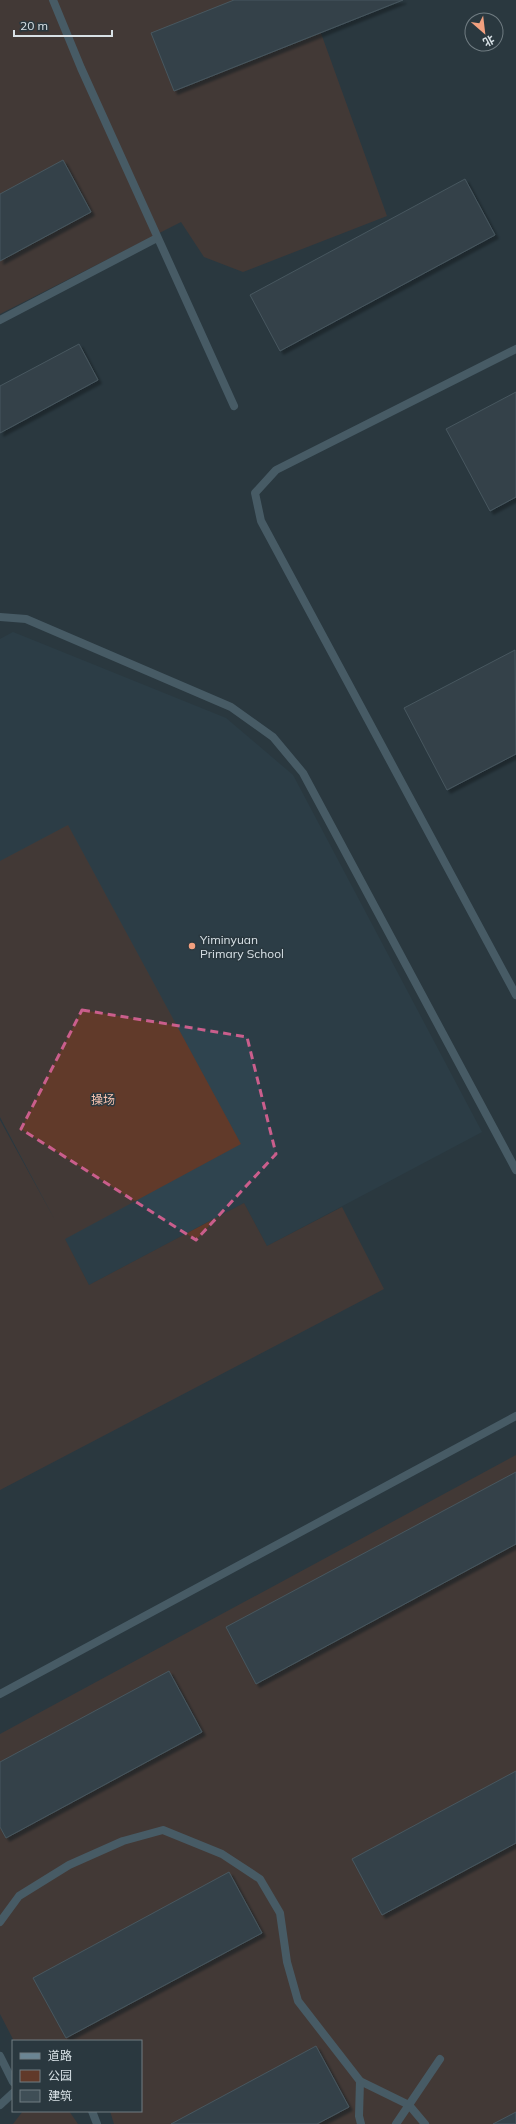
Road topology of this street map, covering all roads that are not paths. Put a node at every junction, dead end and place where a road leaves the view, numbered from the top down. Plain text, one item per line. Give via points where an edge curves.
1 (53, 0) edge
2 (158, 238) junction
3 (0, 320) edge
4 (516, 349) edge
5 (234, 406) dead end
6 (0, 616) edge
7 (516, 995) edge
8 (516, 1170) edge
9 (516, 1416) edge
10 (0, 1694) edge
11 (0, 1922) edge
12 (0, 2056) edge
13 (440, 2059) dead end
14 (12, 2080) edge
15 (360, 2081) junction
16 (12, 2094) edge
17 (0, 2105) edge
18 (409, 2105) junction
19 (92, 2112) edge
20 (97, 2124) edge
21 (360, 2124) edge
22 (396, 2124) edge
23 (425, 2124) edge

1 - 2 street
2 - 3 street
2 - 5 street
4 - 7 street via 276,470 255,493 261,521
6 - 8 street via 26,619 231,707 272,737 303,773
9 - 10 street
11 - 15 street via 19,1896 69,1865 123,1841 163,1830 222,1854 260,1879 280,1913 287,1962 298,2001
12 - 14 street
13 - 18 street
15 - 18 street
15 - 21 street
16 - 17 street
18 - 22 street
18 - 23 street
19 - 20 street

